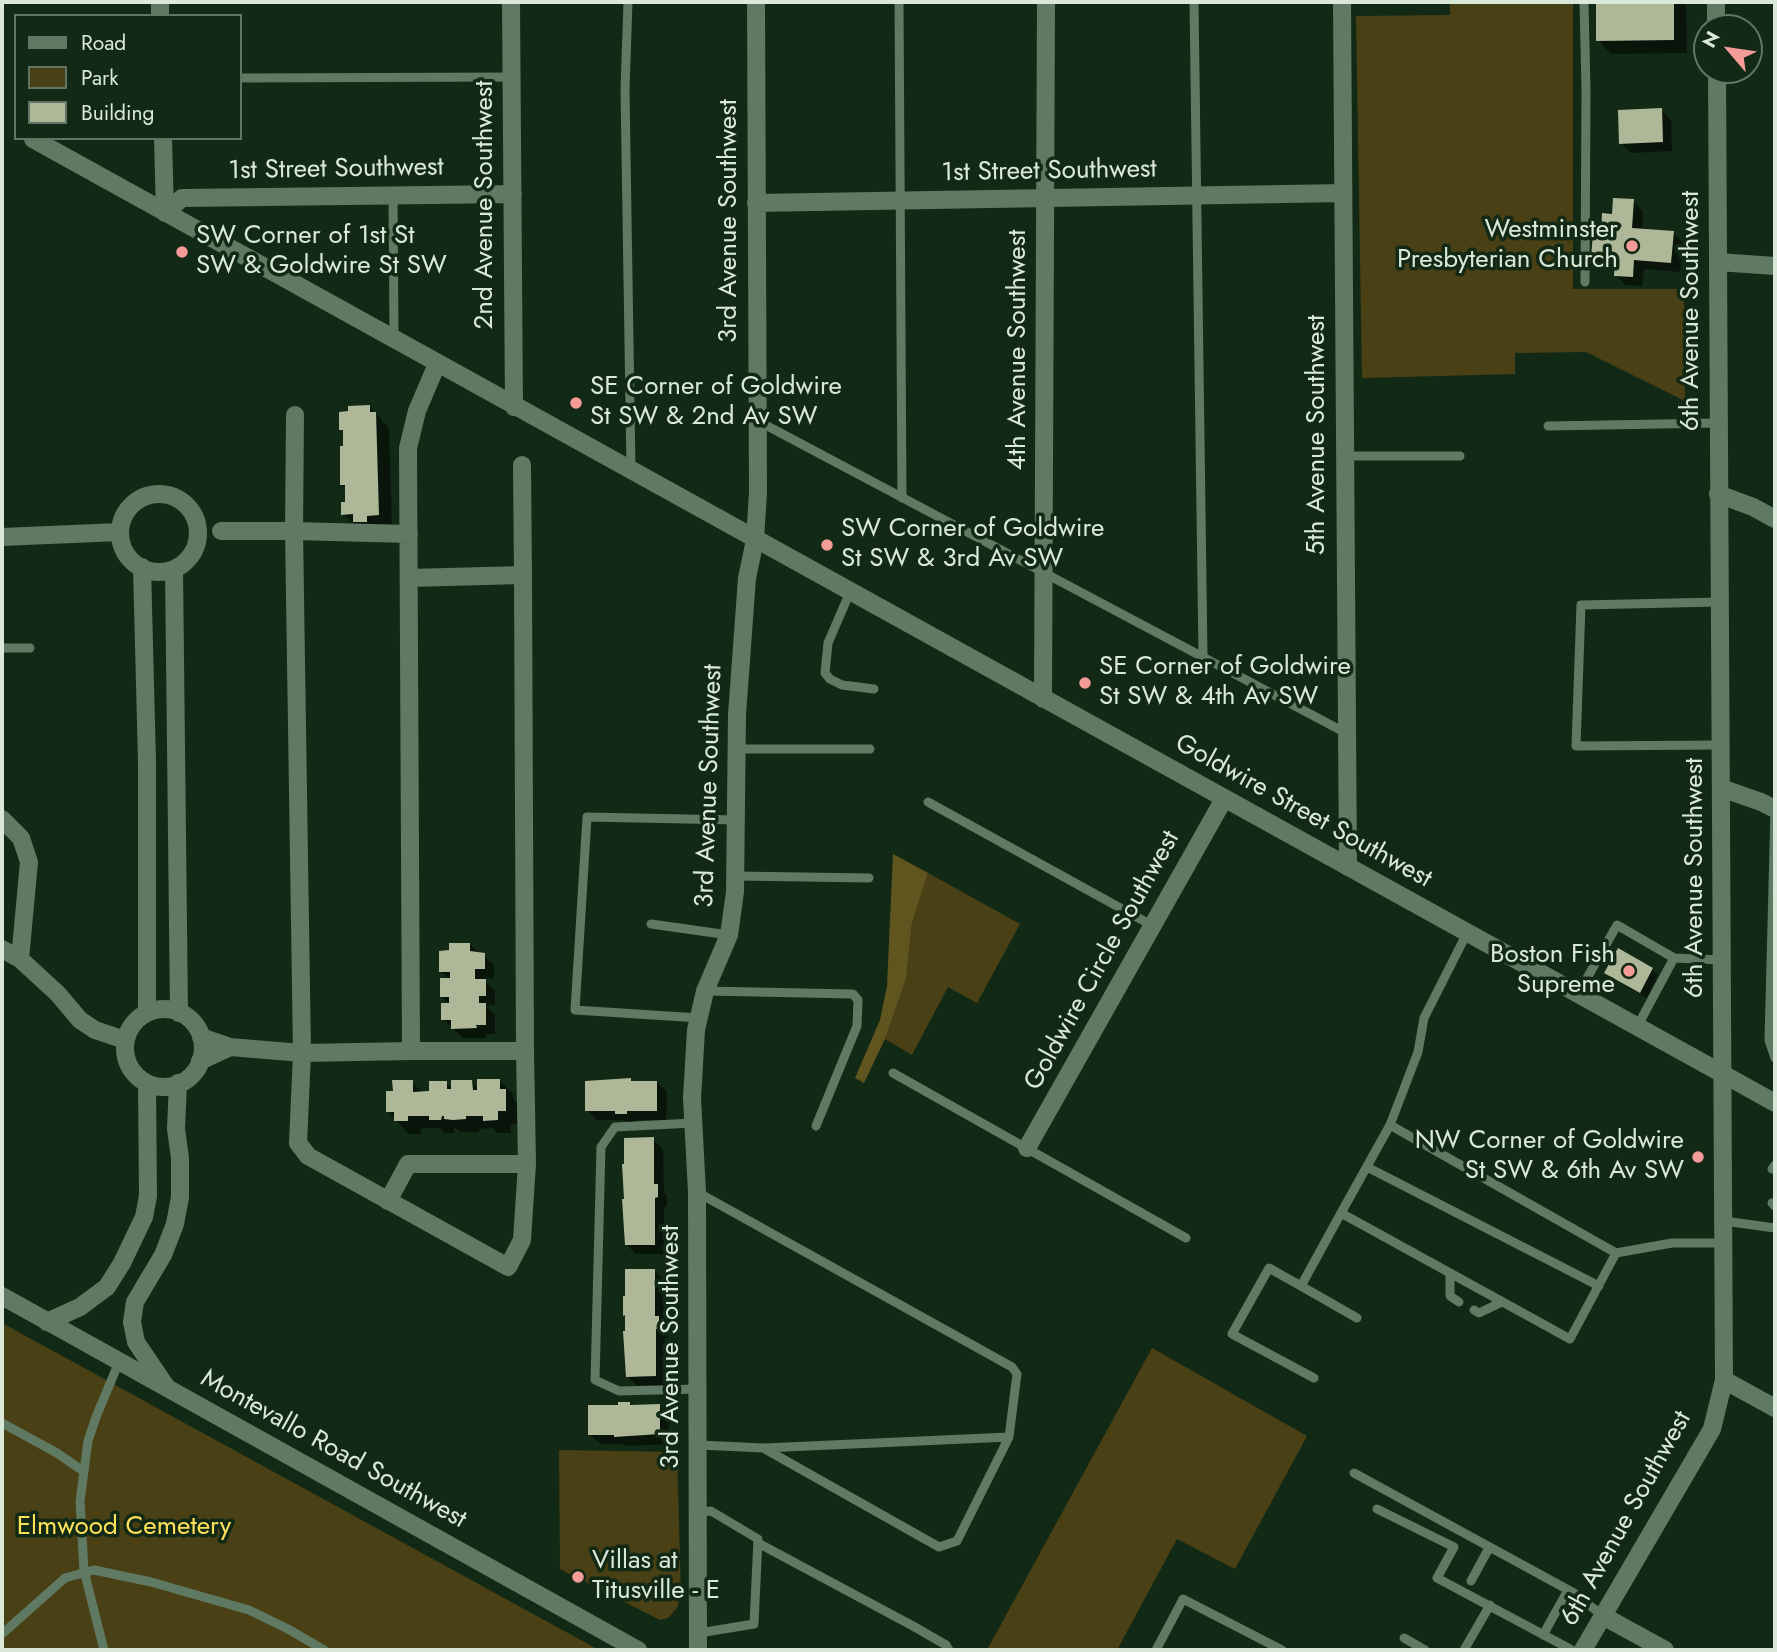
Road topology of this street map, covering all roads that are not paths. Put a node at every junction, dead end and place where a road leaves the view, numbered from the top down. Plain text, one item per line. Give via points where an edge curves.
1 (511, 2) edge
2 (628, 2) edge
3 (755, 2) edge
4 (899, 2) edge
5 (1046, 2) edge
6 (1194, 2) edge
7 (1342, 2) edge
8 (1584, 2) edge
9 (512, 77) junction
10 (242, 78) edge
11 (1717, 84) edge
12 (35, 140) edge
13 (163, 140) edge
14 (513, 194) junction
15 (1343, 194) junction
16 (393, 195) junction
17 (1197, 196) junction
18 (1045, 198) junction
19 (901, 201) junction
20 (756, 203) junction
21 (165, 213) junction
22 (1718, 262) junction
23 (1775, 266) edge
24 (1585, 282) dead end
25 (394, 340) junction
26 (437, 364) junction
27 (514, 407) junction
28 (295, 415) dead end
29 (758, 421) junction
30 (1718, 424) junction
31 (1548, 426) dead end
32 (1344, 456) junction
33 (1460, 456) dead end
34 (522, 465) dead end
35 (631, 472) junction
36 (1718, 495) junction
37 (902, 498) junction
38 (1775, 519) edge
39 (195, 520) junction
40 (221, 531) junction
41 (295, 531) junction
42 (120, 532) junction
43 (409, 534) junction
44 (2, 537) edge
45 (755, 540) junction
46 (197, 542) junction
47 (142, 567) junction
48 (174, 569) junction
49 (1045, 573) junction
50 (523, 575) junction
51 (410, 578) junction
52 (850, 592) junction
53 (1720, 602) junction
54 (2, 648) edge
55 (30, 648) dead end
56 (1203, 657) junction
57 (874, 690) dead end
58 (1043, 699) junction
59 (1346, 733) junction
60 (1721, 745) junction
61 (736, 749) junction
62 (870, 749) dead end
63 (1721, 788) junction
64 (1224, 799) junction
65 (928, 802) dead end
66 (1775, 809) edge
67 (2, 819) edge
68 (737, 820) junction
69 (1774, 862) edge
70 (1348, 867) junction
71 (736, 876) junction
72 (869, 878) dead end
73 (1774, 896) edge
74 (651, 924) dead end
75 (1153, 926) junction
76 (1466, 933) junction
77 (729, 935) junction
78 (2, 949) edge
79 (1674, 958) junction
80 (20, 959) junction
81 (1722, 960) junction
82 (705, 991) junction
83 (1578, 994) junction
84 (147, 1013) junction
85 (179, 1013) junction
86 (699, 1018) junction
87 (1637, 1027) junction
88 (201, 1037) junction
89 (125, 1040) junction
90 (230, 1047) junction
91 (411, 1051) junction
92 (525, 1051) junction
93 (302, 1053) junction
94 (1775, 1058) edge
95 (200, 1061) junction
96 (893, 1073) dead end
97 (1723, 1074) junction
98 (147, 1083) junction
99 (178, 1083) junction
100 (1775, 1101) edge
101 (694, 1123) junction
102 (1390, 1125) junction
103 (816, 1126) dead end
104 (1027, 1148) junction
105 (527, 1164) junction
106 (1367, 1167) junction
107 (697, 1192) junction
108 (388, 1201) junction
109 (1341, 1213) junction
110 (1724, 1221) junction
111 (1775, 1228) edge
112 (1186, 1238) dead end
113 (1724, 1243) junction
114 (1616, 1253) junction
115 (1450, 1273) junction
116 (1301, 1286) junction
117 (1599, 1286) junction
118 (2, 1296) edge
119 (1459, 1302) dead end
120 (1502, 1302) junction
121 (1474, 1310) dead end
122 (1357, 1318) dead end
123 (47, 1322) junction
124 (119, 1362) junction
125 (1314, 1378) dead end
126 (1724, 1380) junction
127 (167, 1388) junction
128 (698, 1389) junction
129 (1775, 1408) edge
130 (2, 1423) edge
131 (1009, 1437) junction
132 (699, 1446) junction
133 (764, 1448) junction
134 (83, 1471) junction
135 (1354, 1473) dead end
136 (1377, 1508) dead end
137 (699, 1512) junction
138 (758, 1543) junction
139 (1489, 1548) junction
140 (84, 1571) junction
141 (1471, 1581) dead end
142 (1568, 1590) junction
143 (1490, 1605) junction
144 (1603, 1616) junction
145 (4, 1630) edge
146 (1544, 1635) junction
147 (1404, 1638) dead end
148 (699, 1642) edge
149 (104, 1650) edge
150 (324, 1650) edge
151 (638, 1650) edge
152 (949, 1650) edge
153 (1156, 1650) edge
154 (1282, 1650) edge
155 (1426, 1650) edge
156 (1464, 1650) edge
157 (1572, 1650) edge
158 (1583, 1650) edge
159 (1665, 1650) edge

1 - 9 street, 2nd Avenue Southwest
2 - 35 lane via 625,89
3 - 20 street, 3rd Avenue Southwest
4 - 19 lane
5 - 18 street, 4th Avenue Southwest
6 - 17 lane
7 - 15 street, 5th Avenue Southwest
8 - 24 lane
9 - 10 lane
9 - 14 street, 2nd Avenue Southwest
11 - 22 street, 6th Avenue Southwest
12 - 21 street, Goldwire Street Southwest
13 - 21 street
14 - 16 street, 1st Street Southwest
14 - 27 street, 2nd Avenue Southwest
15 - 17 street, 1st Street Southwest
15 - 32 street, 5th Avenue Southwest
16 - 21 street, 1st Street Southwest via 182,198
16 - 25 lane
17 - 18 street, 1st Street Southwest
17 - 56 lane
18 - 19 street, 1st Street Southwest
18 - 49 street, 4th Avenue Southwest
19 - 20 street, 1st Street Southwest
19 - 37 lane
20 - 29 street, 3rd Avenue Southwest
21 - 25 street, Goldwire Street Southwest
22 - 23 street
22 - 30 street, 6th Avenue Southwest
25 - 26 street, Goldwire Street Southwest
26 - 27 street, Goldwire Street Southwest
26 - 43 street via 416,411 408,448
27 - 35 street, Goldwire Street Southwest
28 - 41 street
29 - 37 lane
29 - 45 street, 3rd Avenue Southwest
30 - 31 lane
30 - 36 street, 6th Avenue Southwest
32 - 33 lane
32 - 59 street, 5th Avenue Southwest
34 - 50 street
35 - 45 street, Goldwire Street Southwest
36 - 38 street
36 - 53 street, 6th Avenue Southwest
37 - 49 lane
39 - 40 street
39 - 42 street via 185,503 174,496 149,495 128,509
39 - 46 street
40 - 41 street
40 - 46 street
41 - 43 street
41 - 93 street
42 - 44 street
42 - 47 street via 128,556
43 - 51 street
45 - 52 street, Goldwire Street Southwest
45 - 61 street, 3rd Avenue Southwest via 747,578
46 - 48 street
47 - 48 street
47 - 84 street
48 - 85 street
49 - 56 lane
49 - 58 street, 4th Avenue Southwest
50 - 51 street
50 - 92 street
51 - 91 street
52 - 57 lane via 828,643 825,673 842,685
52 - 58 street, Goldwire Street Southwest
53 - 60 street, 6th Avenue Southwest
53 - 60 lane via 1581,605 1576,746
54 - 55 lane
56 - 59 lane
58 - 64 street, Goldwire Street Southwest
59 - 70 street, 5th Avenue Southwest
60 - 63 street, 6th Avenue Southwest
61 - 62 lane
61 - 68 street, 3rd Avenue Southwest
63 - 66 street
63 - 81 street, 6th Avenue Southwest
64 - 70 street, Goldwire Street Southwest
64 - 75 street, Goldwire Circle Southwest
65 - 75 lane
66 - 69 lane
67 - 80 street via 21,838 29,862
68 - 71 street, 3rd Avenue Southwest
68 - 86 lane via 586,817 575,1010
69 - 73 lane
70 - 76 street, Goldwire Street Southwest
71 - 72 lane
71 - 77 street, 3rd Avenue Southwest
73 - 94 lane via 1769,1040
74 - 77 lane
75 - 104 street, Goldwire Circle Southwest
76 - 83 street, Goldwire Street Southwest
76 - 102 lane via 1423,1018 1418,1052
77 - 82 street, 3rd Avenue Southwest
78 - 80 street
79 - 81 lane
79 - 83 lane via 1617,925
79 - 87 lane
80 - 89 street via 80,1020
81 - 97 street, 6th Avenue Southwest
82 - 86 street, 3rd Avenue Southwest
82 - 103 lane via 853,994 858,1000 857,1026
83 - 87 street, Goldwire Street Southwest
84 - 85 street via 162,1009
84 - 89 street via 138,1018
85 - 88 street
86 - 101 street, 3rd Avenue Southwest
87 - 97 street, Goldwire Street Southwest
88 - 90 street
88 - 95 street
89 - 98 street via 129,1066
90 - 93 street
90 - 95 street
91 - 92 street
91 - 93 street
92 - 105 street
93 - 108 street via 298,1143 308,1156
95 - 99 street via 194,1073
96 - 104 lane
97 - 100 street, Goldwire Street Southwest
97 - 110 street, 6th Avenue Southwest
98 - 99 street via 159,1087
98 - 123 street via 148,1196 144,1217 107,1287 80,1307
99 - 127 street via 180,1197 175,1224 135,1302 132,1322 136,1342
101 - 107 street, 3rd Avenue Southwest
101 - 128 lane via 615,1127 601,1147 595,1380 619,1391
102 - 106 lane
102 - 114 lane
104 - 112 lane
105 - 108 street via 408,1164
105 - 108 street via 522,1240 508,1267
106 - 109 lane
106 - 117 lane
107 - 128 street, 3rd Avenue Southwest
107 - 131 lane via 1012,1367 1017,1374
109 - 115 lane
109 - 116 lane
110 - 111 lane
110 - 113 street, 6th Avenue Southwest
113 - 114 lane via 1672,1243
113 - 126 street, 6th Avenue Southwest
114 - 117 lane
115 - 119 lane via 1450,1296
115 - 120 lane
116 - 122 lane
116 - 125 lane via 1269,1268 1232,1334
117 - 120 lane via 1570,1339
118 - 123 street, Montevallo Road Southwest
120 - 121 lane via 1479,1313
123 - 124 street, Montevallo Road Southwest
124 - 127 street, Montevallo Road Southwest
124 - 134 lane via 96,1418
126 - 129 street
126 - 144 street, 6th Avenue Southwest via 1712,1429
127 - 151 street, Montevallo Road Southwest
128 - 132 street, 3rd Avenue Southwest
130 - 134 lane
131 - 133 lane
131 - 133 lane via 957,1541 939,1547
132 - 133 lane
132 - 137 street, 3rd Avenue Southwest
134 - 140 lane via 80,1527
135 - 139 lane
136 - 143 lane via 1454,1547 1437,1578
137 - 138 lane via 711,1511
137 - 148 street, 3rd Avenue Southwest
138 - 148 lane via 754,1624
138 - 152 lane
139 - 141 lane
139 - 142 lane
140 - 145 lane via 65,1578
140 - 149 lane
140 - 150 lane via 121,1574 228,1603
142 - 144 lane
142 - 146 lane
143 - 146 lane
143 - 156 lane
144 - 158 street, 6th Avenue Southwest
144 - 159 street
146 - 157 lane
147 - 155 lane
153 - 154 lane via 1183,1600

